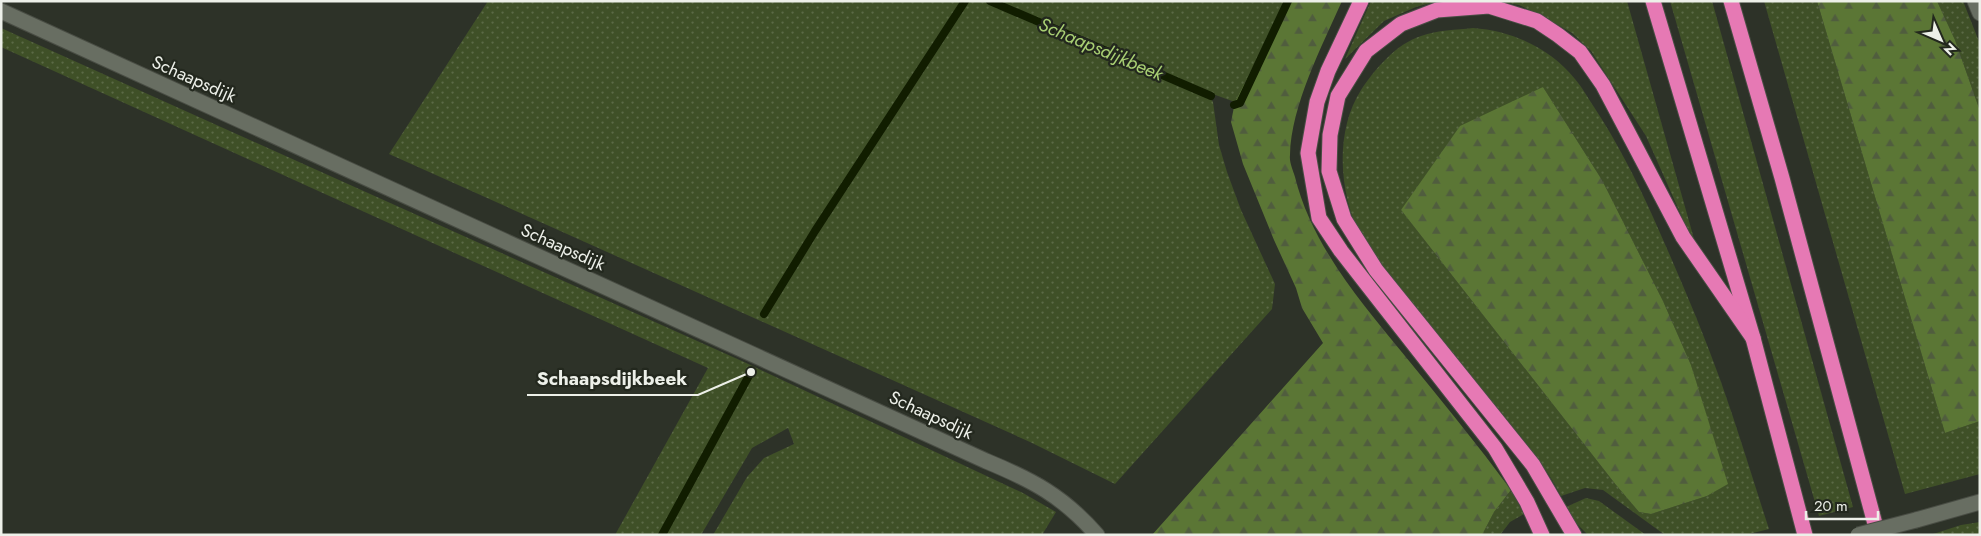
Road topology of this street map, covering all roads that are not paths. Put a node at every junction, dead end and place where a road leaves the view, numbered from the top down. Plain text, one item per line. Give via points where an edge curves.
1 (1361, 1) edge
2 (1653, 1) edge
3 (1731, 1) edge
4 (1975, 1) edge
5 (1, 11) edge
6 (1980, 14) edge
7 (1753, 338) junction
8 (1980, 502) edge
9 (1097, 535) edge
10 (1542, 535) edge
11 (1574, 535) edge
12 (1806, 535) edge
13 (1858, 535) edge
14 (1878, 535) edge

1 - 10 highway via 1317,102 1308,153 1319,218 1363,280 1495,448
2 - 7 highway
3 - 14 highway
4 - 6 street
5 - 9 street, Schaapsdijk via 1027,478 1068,506
7 - 11 highway via 1683,237 1603,85 1580,52 1558,35 1537,21 1489,6 1437,10 1401,24 1366,51 1338,96 1330,135 1329,171 1344,219 1376,270 1534,465
7 - 12 highway
8 - 13 street, bridge

